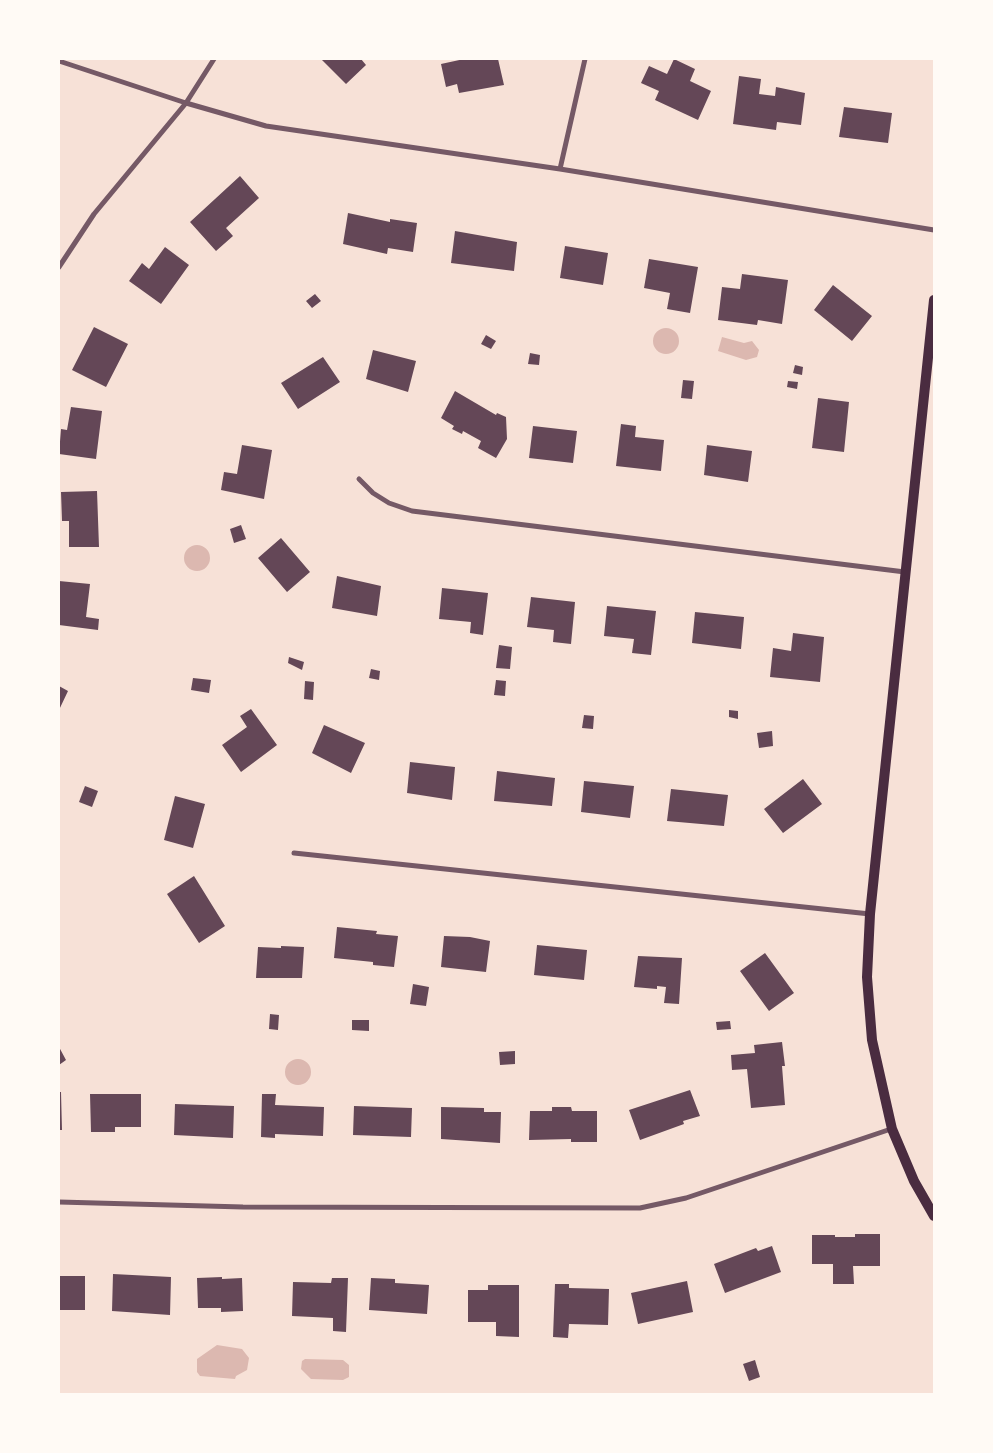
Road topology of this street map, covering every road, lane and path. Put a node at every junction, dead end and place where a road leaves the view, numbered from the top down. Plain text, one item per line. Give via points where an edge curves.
1 (214, 59) edge
2 (585, 59) edge
3 (59, 61) edge
4 (186, 103) junction
5 (560, 169) junction
6 (934, 230) edge
7 (59, 267) edge
8 (934, 300) edge
9 (359, 480) dead end
10 (905, 572) junction
11 (294, 853) dead end
12 (870, 914) junction
13 (892, 1129) junction
14 (59, 1202) edge
15 (934, 1216) edge

1 - 4 street
2 - 5 street
3 - 4 street
4 - 5 street via 266,126
4 - 7 street via 94,214
5 - 6 street
8 - 10 main road
9 - 10 street via 389,503 412,511
10 - 12 main road
11 - 12 street
12 - 13 main road via 867,977 872,1040
13 - 14 street via 686,1198 640,1208 252,1207
13 - 15 main road via 914,1181

